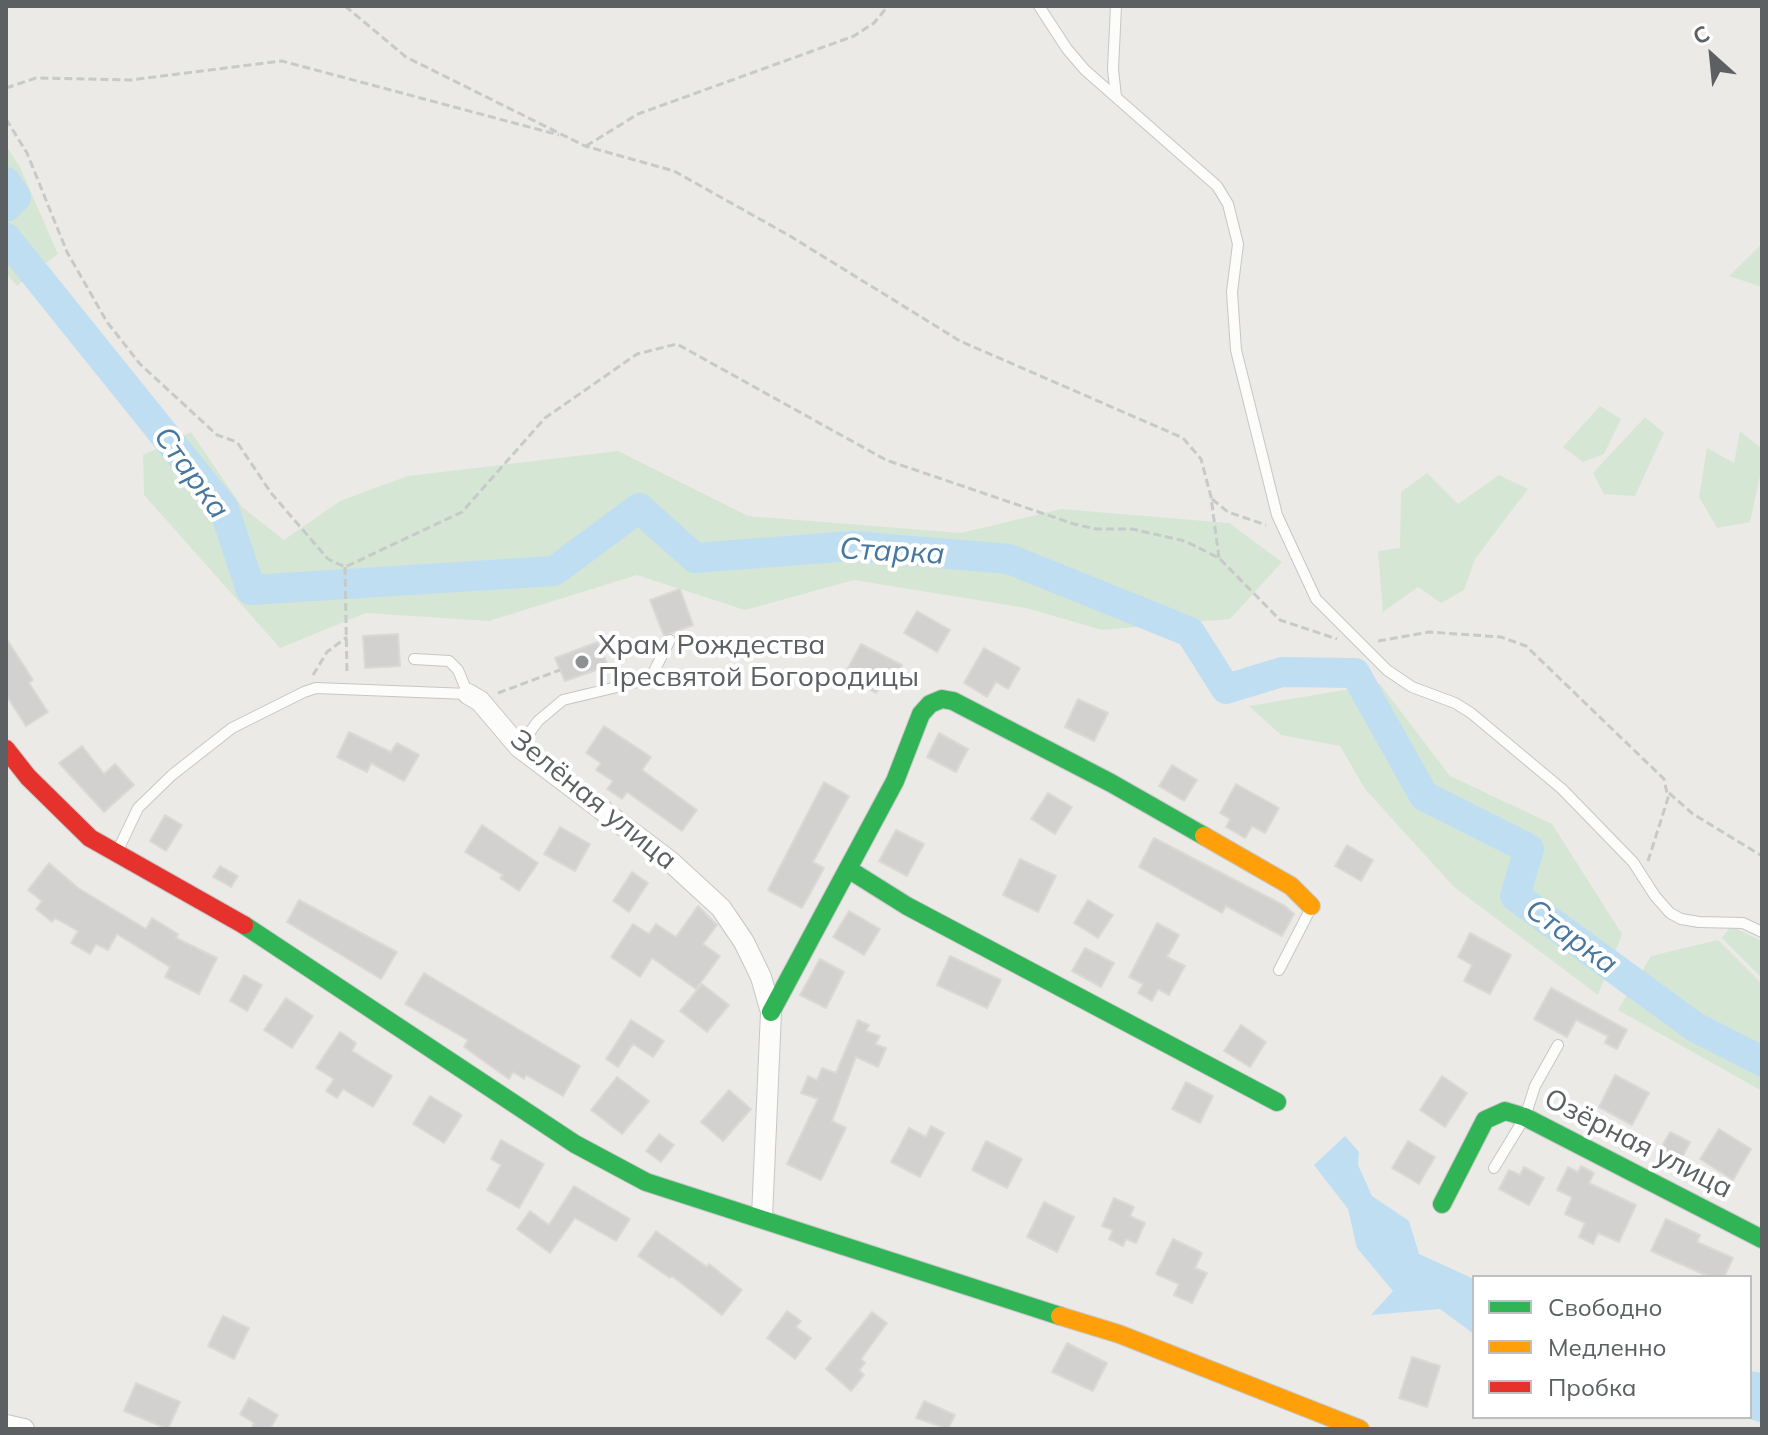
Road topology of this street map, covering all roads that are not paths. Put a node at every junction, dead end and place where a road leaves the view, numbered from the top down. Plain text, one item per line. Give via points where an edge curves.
1 (1039, 6) edge
2 (1116, 6) edge
3 (1116, 97) junction
4 (670, 640) dead end
5 (414, 659) dead end
6 (474, 697) junction
7 (519, 747) junction
8 (6, 749) edge
9 (116, 855) junction
10 (848, 869) junction
11 (1311, 906) joint
12 (1762, 932) edge
13 (1279, 970) dead end
14 (771, 1012) junction
15 (1558, 1045) dead end
16 (1277, 1102) dead end
17 (1525, 1117) junction
18 (1494, 1168) dead end
19 (1442, 1204) dead end
20 (762, 1217) junction
21 (1762, 1239) edge
22 (6, 1425) edge
23 (24, 1429) edge
24 (1360, 1429) edge

1 - 3 lane via 1067,49
2 - 3 lane
3 - 12 lane via 1217,186 1228,204 1238,244 1232,292 1236,350 1277,515 1316,599 1387,670 1471,713 1562,789 1681,919 1743,923
4 - 7 lane via 650,679 563,700
5 - 6 lane via 449,661
6 - 7 street, Зелёная улица
6 - 9 lane via 346,689 304,692 232,728 172,775 138,808
7 - 14 street, Зелёная улица via 671,862 721,908 749,954
8 - 9 street via 75,825
9 - 20 street via 236,920 575,1144 646,1182
10 - 11 street via 895,781 921,714 942,699 1111,783 1291,886
10 - 14 street
10 - 16 street via 907,906
11 - 13 lane
14 - 20 street, Зелёная улица
15 - 17 lane
17 - 18 lane
17 - 19 street, Озёрная улица via 1505,1111 1485,1120
17 - 21 street, Озёрная улица
20 - 24 street via 930,1277 1119,1334
22 - 23 street

